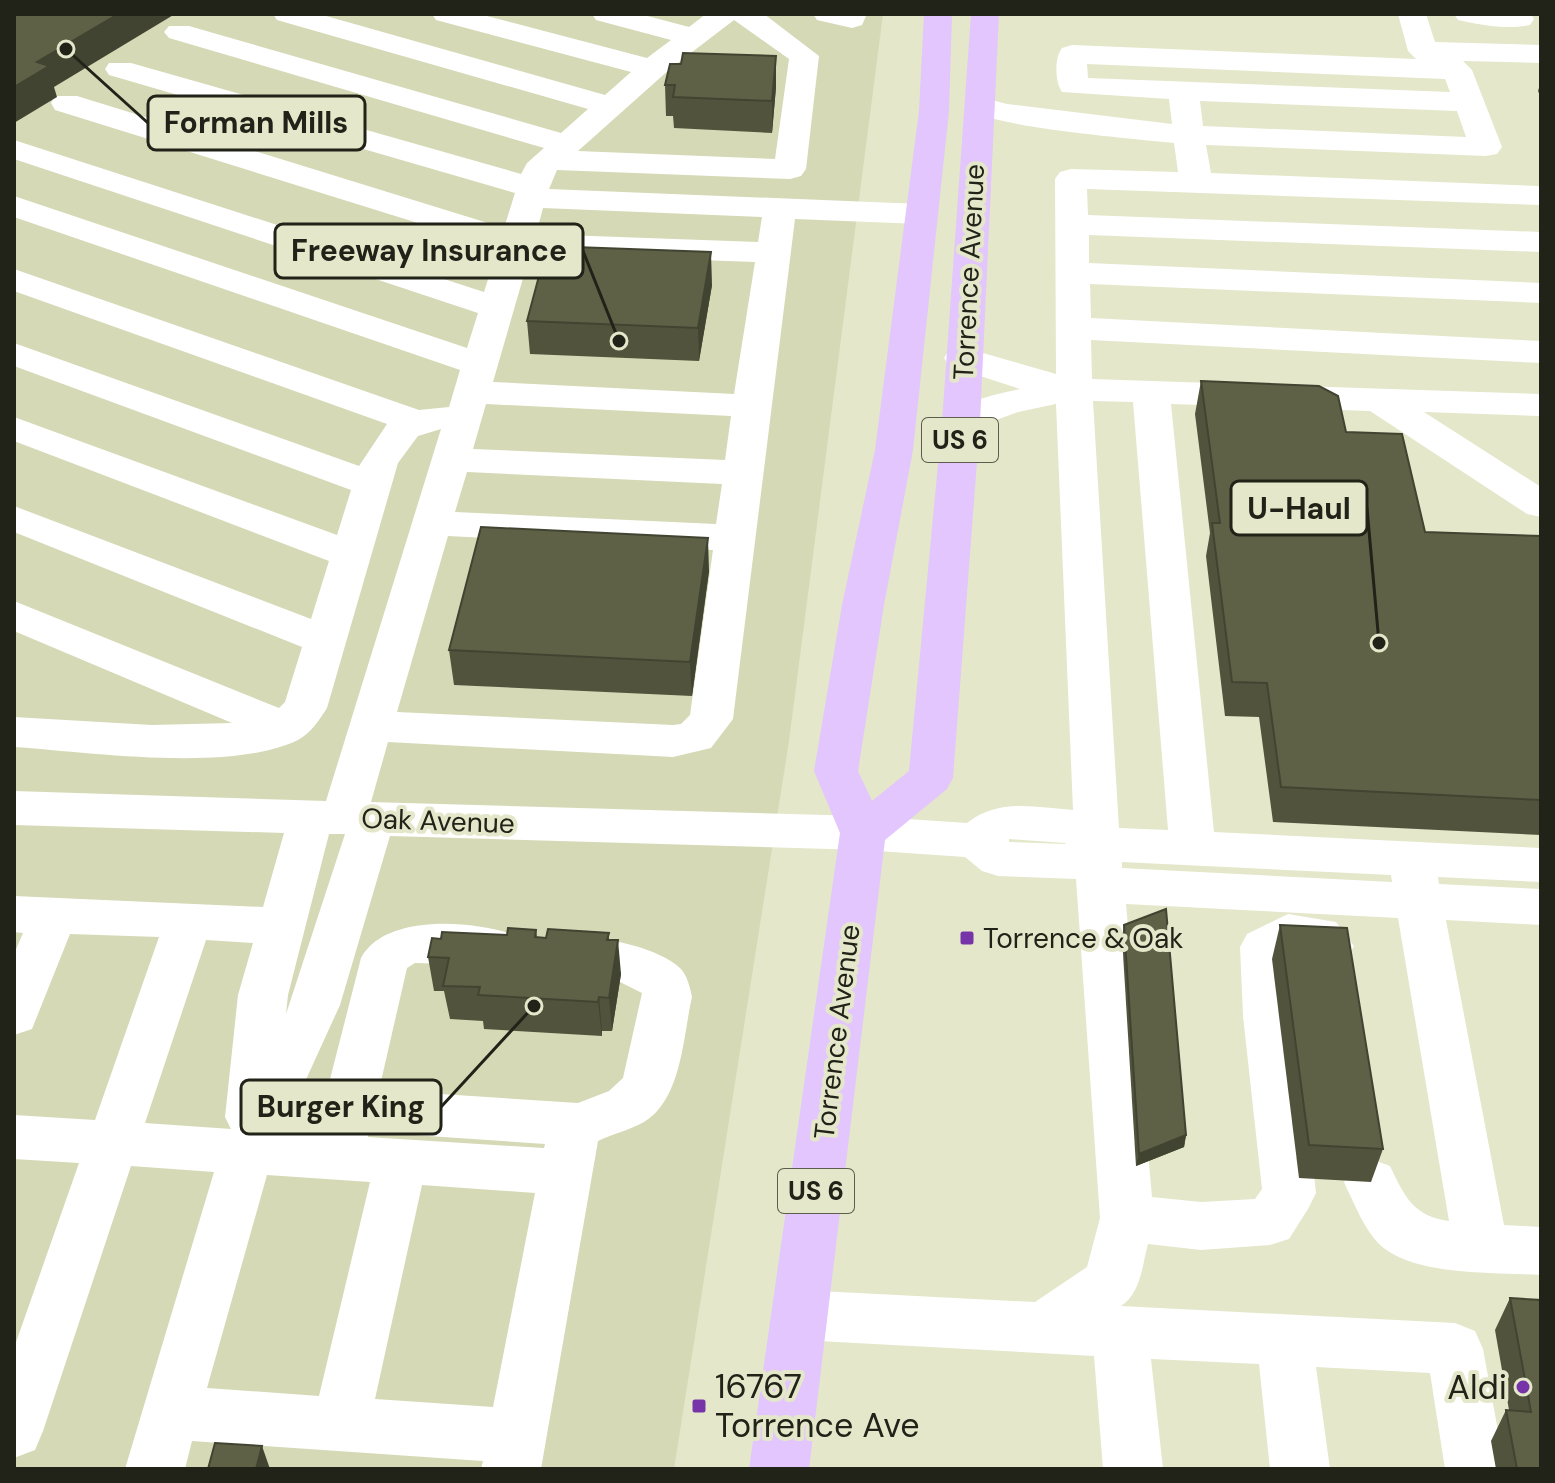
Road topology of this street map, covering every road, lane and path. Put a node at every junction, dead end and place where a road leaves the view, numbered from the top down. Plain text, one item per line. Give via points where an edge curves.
1 (208, 14) edge
2 (287, 14) edge
3 (446, 14) edge
4 (606, 14) edge
5 (724, 14) edge
6 (745, 14) edge
7 (827, 14) edge
8 (853, 14) edge
9 (938, 14) edge
10 (985, 14) edge
11 (1412, 14) edge
12 (1468, 14) edge
13 (1526, 17) edge
14 (179, 32) junction
15 (695, 37) junction
16 (1423, 51) junction
17 (1541, 54) edge
18 (120, 69) junction
19 (653, 69) junction
20 (1457, 70) junction
21 (1183, 91) junction
22 (1468, 102) junction
23 (611, 106) junction
24 (980, 106) junction
25 (32, 126) edge
26 (1138, 132) junction
27 (1189, 135) junction
28 (977, 144) junction
29 (1486, 147) junction
30 (545, 173) junction
31 (1196, 182) junction
32 (1539, 200) edge
33 (14, 206) edge
34 (780, 208) junction
35 (920, 214) junction
36 (1072, 224) junction
37 (1541, 242) edge
38 (517, 243) junction
39 (773, 253) junction
40 (1073, 273) junction
41 (14, 279) edge
42 (1541, 293) edge
43 (498, 308) junction
44 (1073, 328) junction
45 (1541, 352) edge
46 (14, 354) edge
47 (962, 358) junction
48 (1074, 389) junction
49 (473, 391) junction
50 (1151, 392) junction
51 (1379, 400) junction
52 (1541, 405) edge
53 (750, 406) junction
54 (412, 420) junction
55 (961, 422) junction
56 (14, 428) edge
57 (451, 460) junction
58 (1477, 465) junction
59 (1541, 467) edge
60 (741, 473) junction
61 (372, 484) junction
62 (1541, 505) edge
63 (14, 518) edge
64 (433, 523) junction
65 (733, 538) junction
66 (351, 555) junction
67 (14, 615) edge
68 (325, 640) junction
69 (372, 726) junction
70 (285, 728) junction
71 (20, 730) edge
72 (14, 808) edge
73 (342, 818) junction
74 (863, 833) junction
75 (1193, 849) junction
76 (1099, 865) junction
77 (1541, 865) edge
78 (1415, 880) junction
79 (1541, 907) edge
80 (34, 915) edge
81 (189, 920) junction
82 (281, 927) junction
83 (1337, 962) edge
84 (14, 1015) edge
85 (342, 1133) junction
86 (14, 1137) edge
87 (111, 1143) junction
88 (572, 1148) junction
89 (247, 1151) junction
90 (401, 1161) junction
91 (1371, 1182) dead end
92 (1127, 1218) junction
93 (1541, 1221) edge
94 (1506, 1249) edge
95 (1541, 1276) edge
96 (800, 1315) junction
97 (1041, 1329) junction
98 (1120, 1334) junction
99 (1284, 1339) junction
100 (171, 1413) junction
101 (341, 1424) junction
102 (14, 1431) edge
103 (514, 1452) edge
104 (155, 1469) edge
105 (779, 1469) edge
106 (1133, 1469) edge
107 (1300, 1469) edge
108 (1475, 1469) edge

1 - 14 street
2 - 23 street
3 - 19 street
4 - 15 street
5 - 15 street
6 - 30 street via 804,56 790,169
7 - 8 street via 852,19
9 - 35 main road, Torrence Avenue / US 6 via 934,111
10 - 24 main road, Torrence Avenue / US 6
11 - 16 street
12 - 13 street
14 - 18 street
14 - 30 street
15 - 19 street
16 - 17 street
16 - 20 street
18 - 25 street
18 - 30 street
19 - 23 street
20 - 21 street via 1072,54 1073,86
20 - 22 street
21 - 22 street
21 - 27 street
22 - 29 street
23 - 30 street
24 - 26 street
24 - 28 main road, Torrence Avenue / US 6
25 - 38 street
25 - 43 street
26 - 27 street
26 - 28 street
27 - 29 street
27 - 31 street
28 - 47 main road, Torrence Avenue / US 6
29 - 32 street
30 - 34 street
30 - 38 street
31 - 32 street
31 - 36 street via 1071,179
33 - 49 street
34 - 35 street
34 - 39 street
35 - 74 main road, Torrence Avenue / US 6 via 894,450 836,771
36 - 37 street
36 - 40 street
38 - 39 street
38 - 43 street
39 - 53 street
40 - 42 street
40 - 44 street
41 - 54 street
43 - 49 street
44 - 45 street
44 - 48 street
46 - 61 street
47 - 48 street via 1018,378
47 - 55 main road, Torrence Avenue / US 6
48 - 50 street
48 - 55 street via 1007,403
48 - 76 street
49 - 53 street
49 - 54 street
49 - 57 street
50 - 51 street
50 - 75 street
51 - 52 street
51 - 58 street
53 - 60 street
54 - 61 street via 394,436
55 - 74 main road, Torrence Avenue / US 6 via 931,778
56 - 66 street
57 - 60 street
57 - 64 street
58 - 59 street
58 - 62 street
60 - 65 street
61 - 66 street
63 - 68 street
64 - 65 street
64 - 69 street
65 - 69 street via 711,719 695,737 673,741
66 - 68 street
67 - 70 street
68 - 70 street via 305,708
69 - 73 street
70 - 71 street via 200,740
72 - 73 street, Oak Avenue
73 - 74 street, Oak Avenue
73 - 82 street
73 - 89 street via 315,1005
74 - 76 street, Oak Avenue via 976,841 998,859
74 - 96 main road, Torrence Avenue / US 6
75 - 76 street
75 - 78 street
76 - 78 street
76 - 92 street
77 - 78 street
78 - 79 street
78 - 94 street
80 - 81 street
80 - 84 street
81 - 82 street
81 - 87 street
82 - 89 street via 263,995
83 - 92 street via 1334,949 1319,935 1288,933 1264,947 1289,1193 1270,1222 1201,1226
85 - 88 street
85 - 88 street via 385,958 406,944 465,943 619,960 664,983 667,997 646,1088
85 - 89 street
85 - 90 street
86 - 87 street
87 - 89 street
87 - 102 street
88 - 90 street
88 - 103 street
89 - 100 street
90 - 101 street
91 - 94 street via 1377,1200 1408,1235
92 - 97 street via 1111,1282
93 - 94 street via 1525,1220
94 - 95 street via 1526,1275
96 - 97 street
96 - 105 main road, Torrence Avenue / US 6
97 - 98 street
98 - 99 street
98 - 106 street
99 - 107 street
99 - 108 street via 1455,1349
100 - 101 street
100 - 104 street
101 - 103 street

